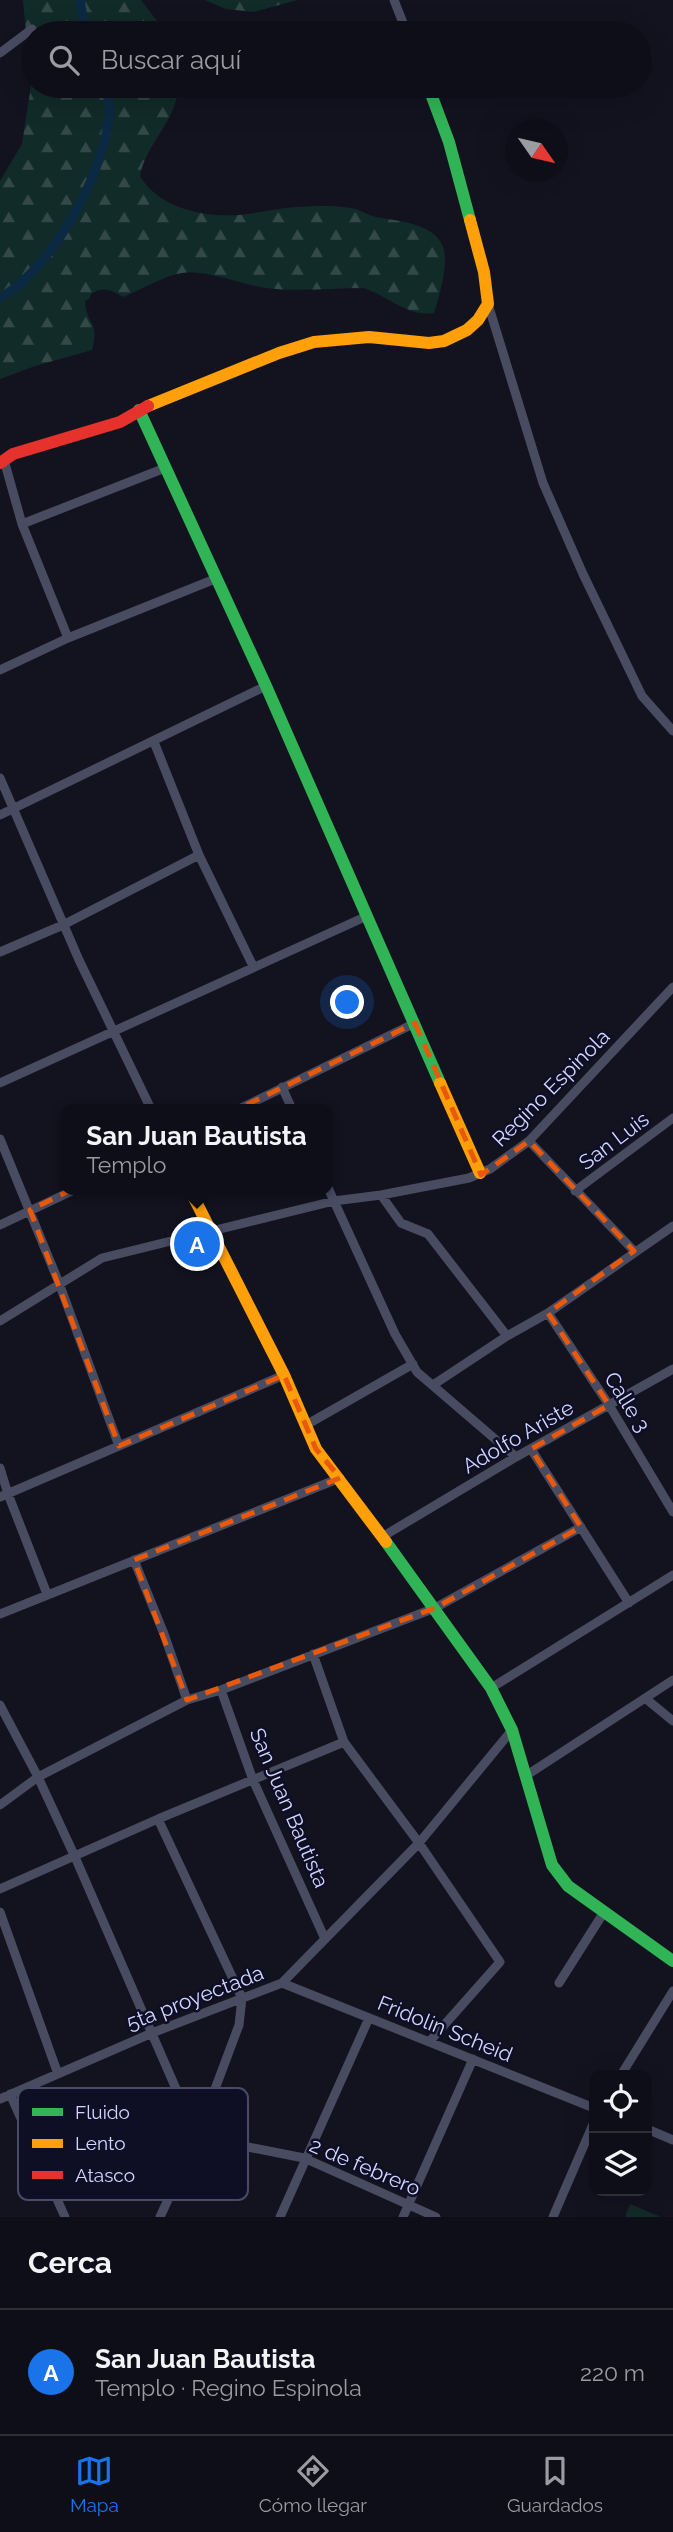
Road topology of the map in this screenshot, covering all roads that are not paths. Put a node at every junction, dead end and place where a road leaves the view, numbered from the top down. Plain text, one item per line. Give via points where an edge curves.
1 (394, 0) edge
2 (402, 21) edge
3 (21, 37) edge
4 (0, 52) edge
5 (432, 98) edge
6 (488, 304) junction
7 (139, 411) junction
8 (2, 461) edge
9 (165, 468) junction
10 (22, 524) junction
11 (215, 579) junction
12 (68, 638) junction
13 (0, 670) edge
14 (266, 687) junction
15 (673, 731) edge
16 (153, 742) junction
17 (0, 778) edge
18 (14, 809) junction
19 (0, 815) edge
20 (199, 855) junction
21 (367, 916) junction
22 (63, 925) junction
23 (0, 952) edge
24 (253, 966) junction
25 (673, 987) edge
26 (415, 1023) junction
27 (113, 1032) junction
28 (0, 1083) edge
29 (282, 1087) junction
30 (148, 1104) edge
31 (249, 1104) edge
32 (290, 1104) edge
33 (673, 1118) edge
34 (0, 1139) edge
35 (528, 1141) junction
36 (480, 1173) junction
37 (575, 1191) junction
38 (63, 1195) edge
39 (192, 1195) edge
40 (331, 1195) edge
41 (381, 1195) junction
42 (334, 1201) junction
43 (30, 1210) junction
44 (0, 1225) edge
45 (673, 1226) edge
46 (210, 1231) junction
47 (634, 1251) junction
48 (59, 1283) junction
49 (548, 1312) junction
50 (0, 1321) edge
51 (507, 1336) junction
52 (412, 1364) junction
53 (673, 1369) edge
54 (284, 1375) junction
55 (433, 1385) junction
56 (609, 1405) junction
57 (306, 1425) junction
58 (119, 1446) junction
59 (531, 1449) junction
60 (516, 1457) junction
61 (0, 1468) edge
62 (341, 1478) junction
63 (4, 1495) edge
64 (673, 1512) edge
65 (581, 1527) junction
66 (382, 1537) junction
67 (134, 1560) junction
68 (673, 1576) edge
69 (47, 1594) junction
70 (629, 1603) junction
71 (435, 1608) junction
72 (0, 1614) edge
73 (313, 1654) junction
74 (673, 1680) edge
75 (491, 1688) junction
76 (221, 1690) junction
77 (645, 1698) junction
78 (187, 1700) junction
79 (0, 1705) edge
80 (673, 1721) edge
81 (512, 1730) junction
82 (344, 1742) junction
83 (527, 1775) junction
84 (38, 1777) junction
85 (253, 1780) junction
86 (0, 1805) edge
87 (158, 1819) junction
88 (419, 1843) junction
89 (75, 1857) junction
90 (0, 1889) edge
91 (0, 1912) edge
92 (604, 1912) junction
93 (325, 1939) junction
94 (673, 1961) edge
95 (282, 1983) junction
96 (559, 1983) dead end
97 (673, 1991) edge
98 (242, 1998) junction
99 (369, 2018) junction
100 (152, 2033) junction
101 (430, 2041) junction
102 (473, 2059) junction
103 (624, 2070) edge
104 (58, 2074) junction
105 (24, 2088) edge
106 (176, 2088) edge
107 (215, 2088) edge
108 (18, 2091) edge
109 (10, 2094) junction
110 (0, 2099) edge
111 (589, 2106) edge
112 (18, 2112) edge
113 (652, 2131) edge
114 (590, 2133) edge
115 (673, 2140) edge
116 (248, 2147) edge
117 (304, 2158) junction
118 (57, 2200) edge
119 (168, 2200) edge
120 (408, 2205) junction
121 (65, 2217) edge
122 (160, 2217) edge
123 (280, 2217) edge
124 (403, 2217) edge
125 (436, 2217) edge
126 (554, 2217) edge

1 - 2 street
3 - 4 street
5 - 6 street via 453,154 485,272
6 - 7 street via 467,330 444,341 369,337 314,342
6 - 15 street via 543,483 642,696
7 - 8 street via 120,422
7 - 9 street
8 - 10 street
9 - 10 street
9 - 11 street
10 - 12 street
11 - 12 street
11 - 14 street
12 - 13 street
14 - 16 street
14 - 21 street
16 - 18 street
16 - 20 street
17 - 18 street
18 - 19 street
18 - 22 street
20 - 22 street
20 - 24 street
21 - 24 street
21 - 26 street
22 - 23 street
22 - 27 street
24 - 27 street
25 - 35 street, Regino Espinola
26 - 29 street
26 - 36 street
27 - 28 street
27 - 30 street
29 - 31 street
29 - 32 street
33 - 37 street, San Luis
34 - 43 street
35 - 36 street, Regino Espinola
35 - 37 street
36 - 41 street, Regino Espinola
37 - 47 street
38 - 43 street
39 - 46 street
40 - 42 street
41 - 42 street, Regino Espinola
41 - 51 street via 401,1223 428,1234
42 - 46 street, Regino Espinola
42 - 52 street
43 - 44 street
43 - 48 street
45 - 47 street
46 - 48 street, Regino Espinola via 102,1258
46 - 54 street
47 - 49 street
48 - 50 street, Regino Espinola
48 - 58 street
49 - 51 street
49 - 56 street, Calle 3
51 - 55 street
52 - 55 street
52 - 57 street
53 - 56 street, Adolfo Ariste
54 - 57 street
54 - 58 street
55 - 60 street
56 - 59 street, Adolfo Ariste
56 - 64 street, Calle 3
57 - 62 street via 316,1449
58 - 63 street
59 - 60 street, Adolfo Ariste
59 - 65 street
60 - 66 street, Adolfo Ariste
61 - 63 street
62 - 66 street
62 - 67 street
63 - 69 street
65 - 70 street
65 - 71 street
66 - 71 street
67 - 69 street
67 - 78 street
68 - 70 street
69 - 72 street
70 - 75 street
71 - 73 street
71 - 75 street
73 - 76 street
73 - 82 street
74 - 77 street
75 - 81 street
76 - 78 street
76 - 85 street, San Juan Bautista
77 - 80 street
77 - 83 street
78 - 84 street
79 - 84 street
81 - 83 street
81 - 88 street, 5ta proyectada
82 - 85 street
82 - 88 street
83 - 92 street via 552,1865 568,1886
84 - 86 street
84 - 89 street
85 - 87 street
85 - 93 street, San Juan Bautista
87 - 89 street
87 - 98 street
88 - 93 street, 5ta proyectada
88 - 101 street via 500,1962
89 - 90 street
89 - 100 street
91 - 104 street
92 - 94 street
92 - 96 street
93 - 95 street, 5ta proyectada
95 - 98 street, 5ta proyectada
95 - 99 street, Fridolin Scheid
97 - 103 street
98 - 100 street, 5ta proyectada
98 - 107 street via 239,2025
99 - 101 street, Fridolin Scheid
99 - 117 street
100 - 104 street, 5ta proyectada
100 - 106 street
101 - 102 street, Fridolin Scheid
102 - 111 street, Fridolin Scheid
102 - 120 street
104 - 105 street, 5ta proyectada
108 - 109 street, 5ta proyectada
109 - 110 street, 5ta proyectada
109 - 112 street
113 - 115 street
114 - 126 street
116 - 117 street, 2 de febrero
117 - 120 street, 2 de febrero
117 - 123 street
118 - 121 street
119 - 122 street
120 - 124 street
120 - 125 street, 2 de febrero

